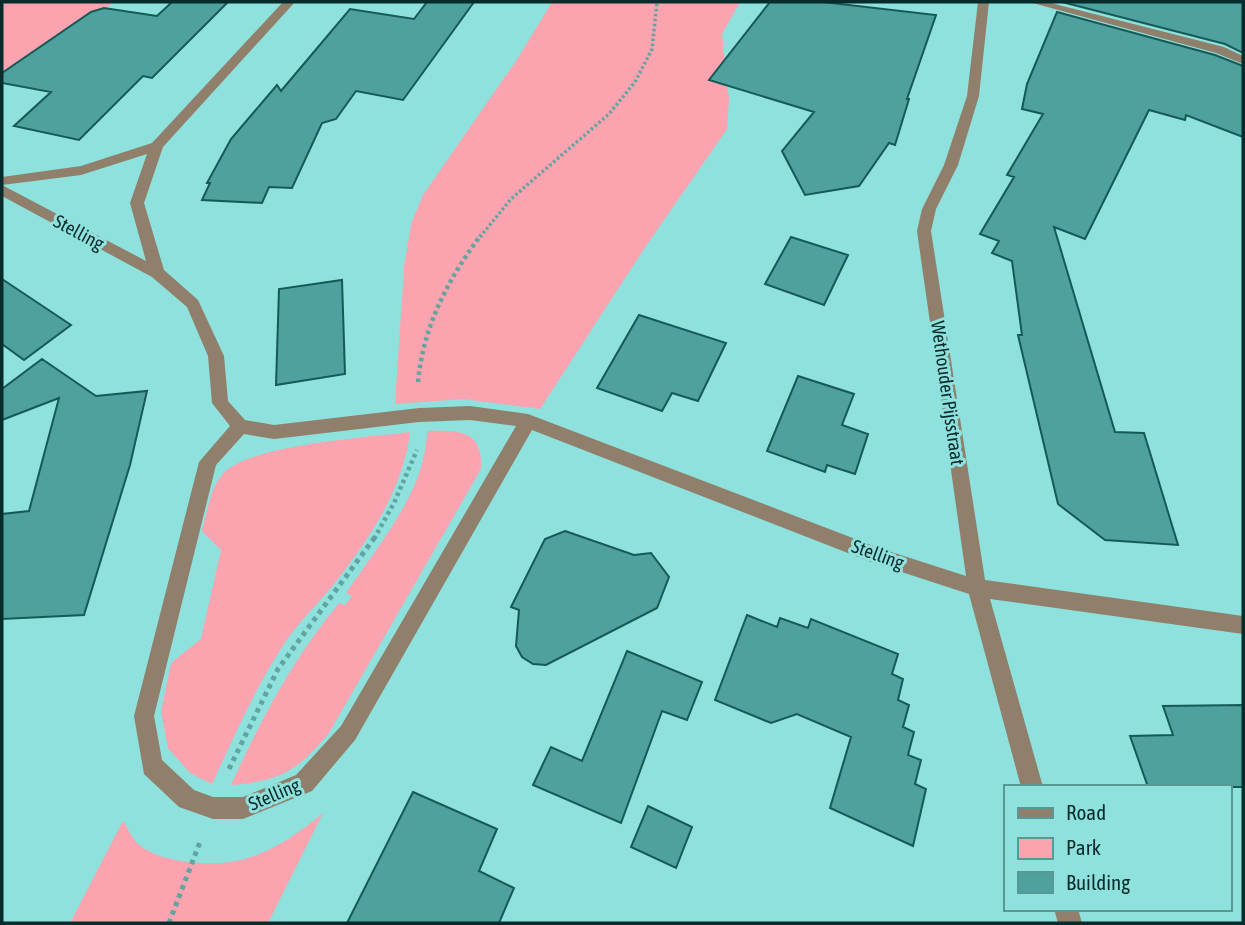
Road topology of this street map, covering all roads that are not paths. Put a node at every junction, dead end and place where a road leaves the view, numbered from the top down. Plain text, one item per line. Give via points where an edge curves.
1 (289, 2) edge
2 (1035, 2) edge
3 (980, 4) edge
4 (1243, 60) edge
5 (157, 146) junction
6 (2, 181) edge
7 (2, 190) edge
8 (157, 273) junction
9 (528, 421) junction
10 (240, 426) junction
11 (977, 588) junction
12 (1243, 625) edge
13 (1031, 785) edge

1 - 5 street
2 - 4 street
3 - 11 street, Wethouder Pijsstraat via 973,96 924,232
5 - 6 street via 116,163 57,177
5 - 8 street via 138,203
7 - 8 street, Stelling
8 - 10 street, Stelling via 193,304 216,356 220,403
9 - 10 street, Stelling via 470,413 274,432
9 - 10 street, Stelling via 348,733 304,783 243,808 213,808 187,799 152,766 144,716 208,462
9 - 11 street, Stelling via 878,556
11 - 12 street, Stelling
11 - 13 street, Wethouder Pijsstraat

